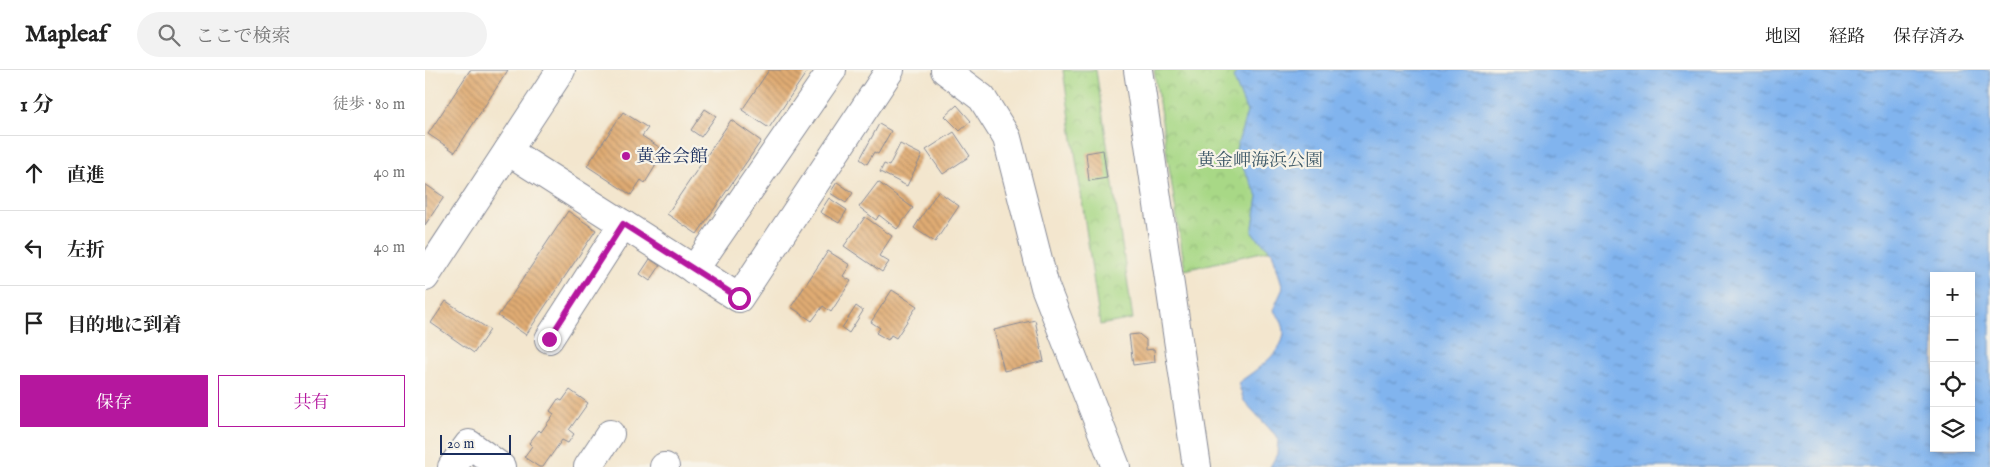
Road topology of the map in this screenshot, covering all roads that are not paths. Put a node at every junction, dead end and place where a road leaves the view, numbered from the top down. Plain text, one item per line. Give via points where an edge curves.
1 (561, 70) edge
2 (832, 70) edge
3 (890, 70) edge
4 (945, 70) edge
5 (1138, 70) edge
6 (508, 151) junction
7 (623, 224) junction
8 (694, 270) junction
9 (426, 275) edge
10 (549, 339) dead end
11 (610, 434) dead end
12 (453, 467) edge
13 (501, 467) edge
14 (587, 467) edge
15 (1116, 467) edge
16 (1197, 467) edge

1 - 6 street
2 - 8 street
3 - 8 street via 739,298
4 - 15 street via 982,98 1007,138 1045,287
5 - 16 street
6 - 7 street
6 - 9 street
7 - 8 street
7 - 10 street
11 - 14 street
12 - 13 street via 469,444

